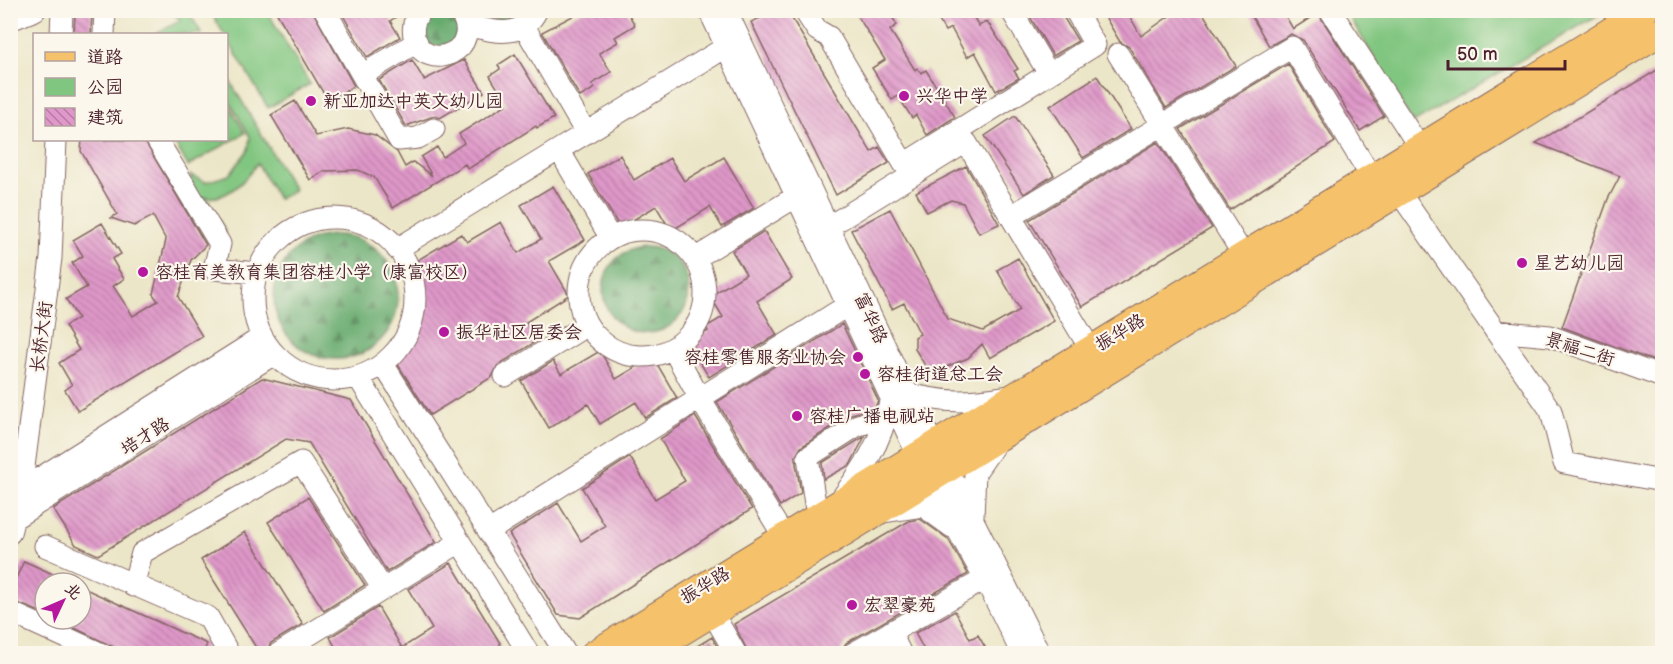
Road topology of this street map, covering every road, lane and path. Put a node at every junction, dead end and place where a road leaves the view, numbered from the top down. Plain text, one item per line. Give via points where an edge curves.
1 (35, 10) edge
2 (62, 10) edge
3 (105, 10) edge
4 (325, 10) edge
5 (422, 10) edge
6 (709, 10) edge
7 (726, 10) edge
8 (804, 10) edge
9 (1011, 10) edge
10 (1075, 10) edge
11 (1330, 10) edge
12 (1645, 10) edge
13 (462, 18) edge
14 (531, 18) edge
15 (10, 20) edge
16 (1662, 31) edge
17 (61, 33) edge
18 (104, 33) edge
19 (417, 42) junction
20 (729, 52) junction
21 (1118, 54) dead end
22 (1049, 74) junction
23 (362, 75) junction
24 (1162, 125) junction
25 (434, 129) dead end
26 (586, 133) junction
27 (56, 141) edge
28 (159, 141) edge
29 (1420, 148) junction
30 (566, 162) junction
31 (1372, 178) junction
32 (1399, 192) junction
33 (797, 196) junction
34 (1011, 216) junction
35 (828, 226) junction
36 (610, 237) junction
37 (401, 255) junction
38 (1244, 256) junction
39 (696, 258) junction
40 (257, 273) junction
41 (848, 305) junction
42 (587, 325) junction
43 (1496, 331) junction
44 (262, 337) junction
45 (674, 349) junction
46 (1091, 350) junction
47 (274, 354) junction
48 (383, 364) junction
49 (358, 376) junction
50 (505, 376) dead end
51 (1662, 376) edge
52 (1018, 394) junction
53 (899, 395) junction
54 (700, 399) junction
55 (886, 418) junction
56 (1001, 435) junction
57 (932, 462) junction
58 (1662, 481) edge
59 (21, 490) junction
60 (827, 511) junction
61 (873, 514) junction
62 (13, 525) edge
63 (965, 525) junction
64 (489, 531) junction
65 (784, 537) junction
66 (460, 542) junction
67 (45, 546) dead end
68 (985, 579) junction
69 (133, 586) junction
70 (383, 589) junction
71 (10, 612) edge
72 (712, 612) junction
73 (890, 632) junction
74 (1038, 652) edge
75 (102, 654) edge
76 (229, 654) edge
77 (278, 654) edge
78 (529, 654) edge
79 (566, 654) edge
80 (594, 654) edge
81 (645, 654) edge
82 (736, 654) edge
83 (852, 654) edge
84 (901, 654) edge

1 - 15 street
2 - 17 street
3 - 18 street
4 - 23 street
5 - 19 street via 413,29
6 - 20 street, 富华路
7 - 35 street, 富华路
8 - 22 street via 817,30 829,37 904,164
9 - 22 street
10 - 22 street via 1095,45
11 - 29 street
12 - 29 main road, 振华路
13 - 14 street via 498,33 512,32
13 - 19 street via 463,43 450,54 433,56
14 - 26 street
16 - 32 main road, 振华路
19 - 23 street
20 - 26 street
20 - 30 street
20 - 33 street, 富华路
21 - 24 street
23 - 25 street via 399,140 418,138
24 - 31 street via 1293,47
24 - 34 street
24 - 38 street
26 - 37 street
27 - 59 street, 长桥大街 via 51,258
28 - 40 street via 220,244 214,269
29 - 31 main road, 振华路
30 - 36 street
30 - 37 street
31 - 38 main road, 振华路
32 - 43 street
32 - 56 main road, 振华路
33 - 39 street
33 - 41 street, 富华路
34 - 35 street via 966,142
34 - 46 street
35 - 53 street, 富华路
36 - 39 street via 628,230 648,229 683,243
36 - 42 street via 595,250 581,276 580,306
37 - 40 street via 387,238 363,223 335,217 308,221 283,235 264,255
37 - 48 street via 413,281 415,304 405,337
38 - 46 main road, 振华路
39 - 45 street via 704,277 706,298 701,318 690,336
40 - 44 street via 253,310
41 - 53 street, 富华路
41 - 54 street
42 - 45 street via 616,351 636,356
42 - 50 street
43 - 51 street, 景福二街 via 1550,336
43 - 58 street via 1551,411 1564,463
44 - 47 street
44 - 59 street, 培才路
45 - 54 street
46 - 52 main road, 振华路
47 - 49 street via 303,374 330,380
47 - 62 street, 培才路
48 - 49 street
48 - 64 street
49 - 66 street
52 - 53 street via 937,402
52 - 57 main road, 振华路
53 - 55 street
53 - 57 street, 富华路
54 - 64 street
54 - 65 street
55 - 60 street via 867,463
55 - 60 street via 858,425 808,458
56 - 57 main road, 振华路
56 - 63 street via 975,473
57 - 60 main road, 振华路
57 - 61 main road, 振华路
57 - 63 street, 富华路
59 - 62 street, 长桥大街
60 - 65 main road, 振华路
61 - 63 street via 923,506
61 - 72 main road, 振华路
63 - 68 street, 富华路
63 - 74 street, 富华路
64 - 79 street
65 - 80 main road, 振华路
66 - 70 street
66 - 78 street
67 - 69 street
68 - 73 street
68 - 74 street, 富华路
69 - 70 street via 142,553 301,462
69 - 76 street via 208,617
70 - 77 street
71 - 75 street
72 - 81 main road, 振华路
72 - 82 street
73 - 83 street
73 - 84 street

